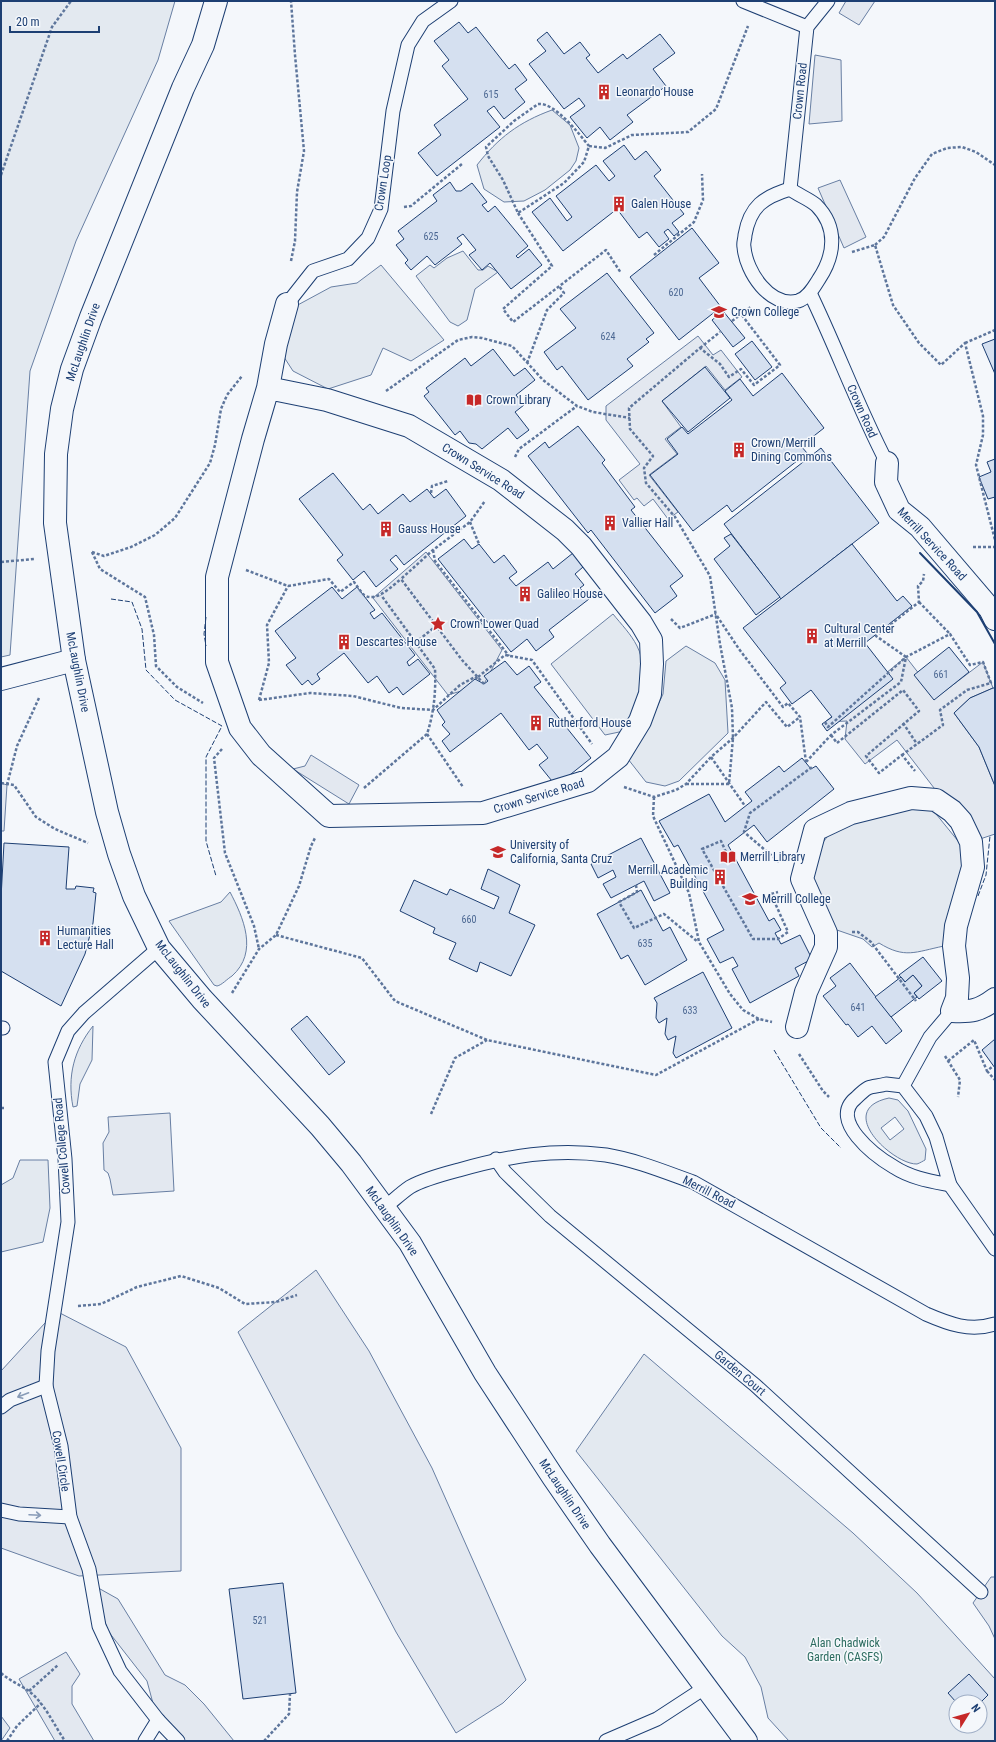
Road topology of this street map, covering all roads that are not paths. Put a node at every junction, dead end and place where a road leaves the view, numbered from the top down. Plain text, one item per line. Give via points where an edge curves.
1 (216, 1) edge
2 (451, 1) edge
3 (743, 1) edge
4 (828, 1) edge
5 (807, 27) junction
6 (790, 189) junction
7 (810, 293) junction
8 (287, 304) joint
9 (268, 388) junction
10 (887, 463) joint
11 (995, 619) edge
12 (74, 660) junction
13 (1, 678) edge
14 (159, 948) junction
15 (995, 999) edge
16 (952, 1012) junction
17 (797, 1027) road end
18 (903, 1086) junction
19 (496, 1159) junction
20 (950, 1185) junction
21 (384, 1208) junction
22 (995, 1249) edge
23 (995, 1324) edge
24 (46, 1386) junction
25 (1, 1407) edge
26 (1, 1510) edge
27 (70, 1517) junction
28 (981, 1592) dead end
29 (706, 1687) junction
30 (158, 1720) junction
31 (145, 1741) edge
32 (178, 1741) edge
33 (606, 1741) edge
34 (746, 1741) edge

1 - 12 street, McLaughlin Drive via 203,45 183,88 91,317 72,369 62,409 56,454 55,523
2 - 8 lane, Crown Loop via 423,21 408,45 393,111 382,209 368,238 348,259 313,271
3 - 5 lane
4 - 5 lane
5 - 6 lane, Crown Road
6 - 7 lane via 815,204 826,219 832,237 827,268
6 - 7 lane via 772,195 756,207 746,230 744,246 747,262 768,293 782,300 799,301
7 - 10 lane, Crown Road via 867,424
8 - 9 street, Crown Loop
9 - 9 street, Crown Service Road via 327,400 409,426 501,480 565,530 581,546 641,623 651,640 650,694 640,721 618,757 588,782 483,813 329,816 261,754 240,728 217,662 217,577
10 - 11 street, Merrill Service Road via 886,482 899,510 920,527 938,547 990,609
12 - 13 street
12 - 14 street, McLaughlin Drive via 107,812 119,854 134,896
14 - 21 street, McLaughlin Drive via 202,999 320,1126
14 - 24 lane, Cowell College Road via 84,1013 68,1031 55,1062 65,1159 68,1222 48,1351
15 - 16 street via 971,1012
16 - 17 street via 957,998 958,978 954,946 956,926 973,867 970,842 961,821 952,811 936,800 911,798 851,813 815,830 802,878 826,933 826,947 806,992
16 - 18 lane via 930,1037
18 - 20 lane via 926,1116
18 - 20 lane via 886,1084 867,1089 852,1101 847,1111 848,1123 872,1151 894,1167 920,1179
19 - 21 lane, Merrill Road via 447,1173 411,1187
19 - 23 lane, Merrill Road via 533,1153 570,1152 607,1156 655,1168 693,1182 926,1314 952,1325 971,1328
19 - 28 lane, Garden Court via 504,1172 550,1216 755,1385
20 - 22 lane
21 - 29 street, McLaughlin Drive via 410,1243 513,1419 600,1545
24 -> 25 lane via 10,1400
24 - 27 lane, Cowell Circle via 61,1446
26 -> 27 lane via 19,1514
27 - 30 lane, Cowell Circle via 89,1569 99,1626 120,1671
29 - 33 lane via 657,1719
29 - 34 street, McLaughlin Drive
30 - 31 lane
30 - 32 lane, Cowell Circle

